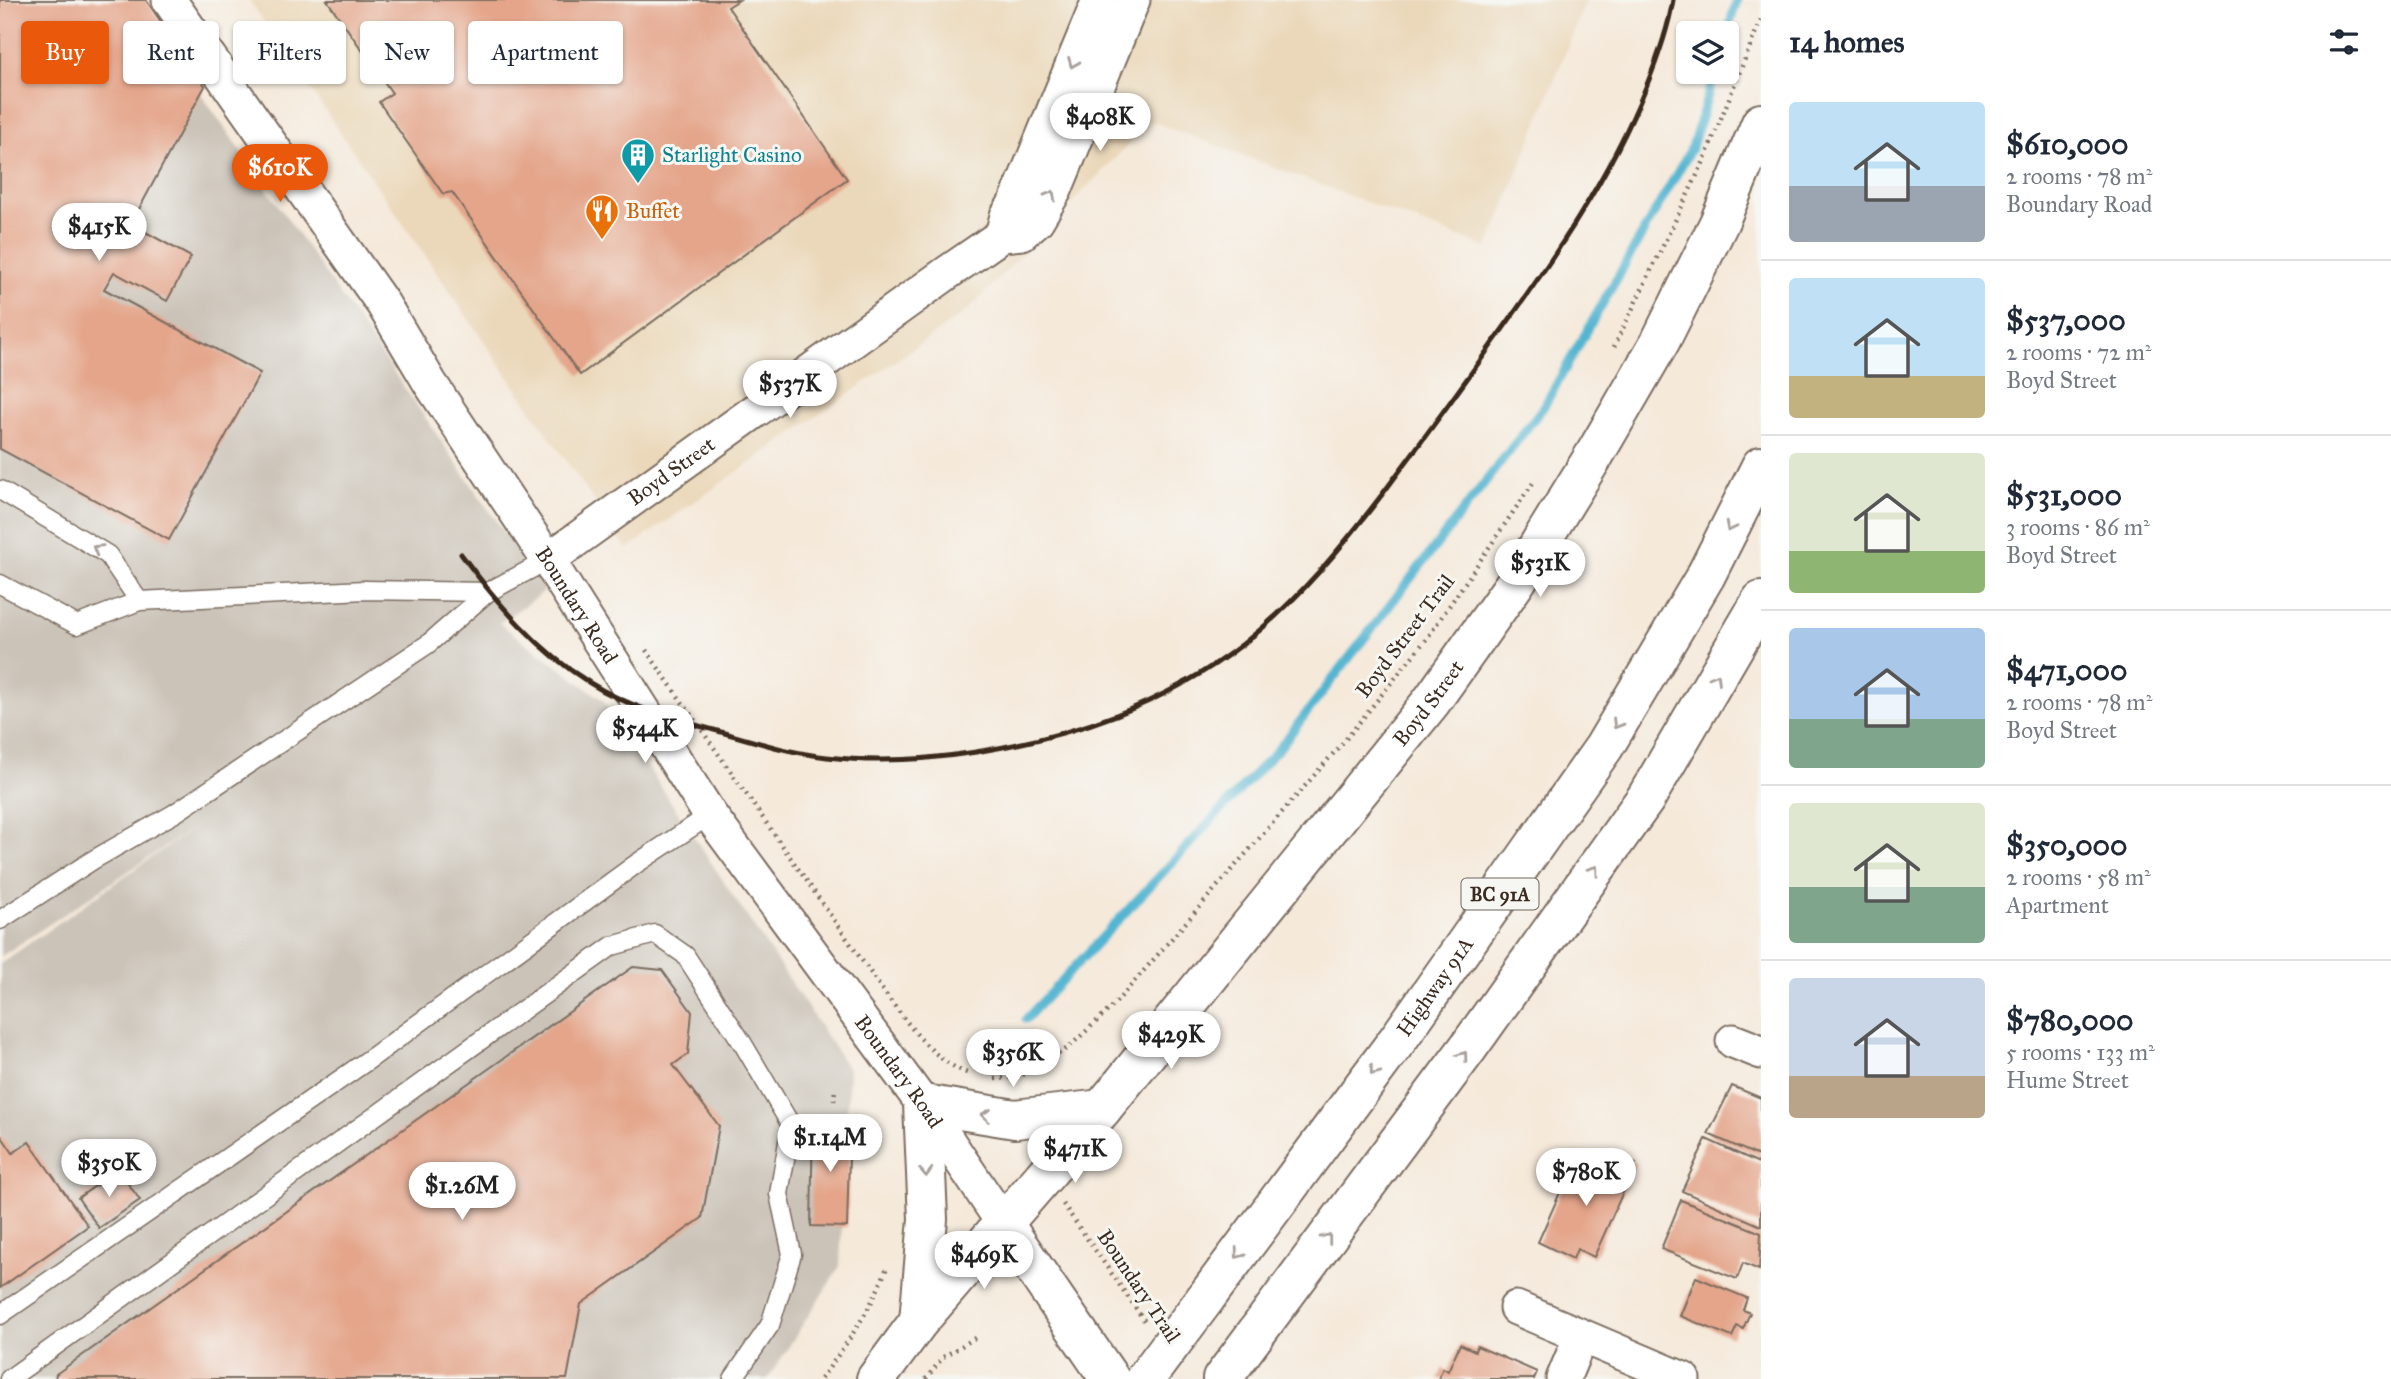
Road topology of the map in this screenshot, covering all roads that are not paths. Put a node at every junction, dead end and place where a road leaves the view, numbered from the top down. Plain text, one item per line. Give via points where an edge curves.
1 (169, 0) edge
2 (1099, 0) edge
3 (1133, 0) edge
4 (1761, 123) edge
5 (1002, 235) junction
6 (1761, 466) edge
7 (0, 490) edge
8 (548, 560) junction
9 (0, 584) edge
10 (488, 592) junction
11 (139, 601) junction
12 (1761, 601) edge
13 (710, 815) junction
14 (0, 920) edge
15 (923, 1104) junction
16 (1102, 1109) junction
17 (1003, 1223) junction
18 (1516, 1308) dead end
19 (0, 1315) edge
20 (919, 1321) junction
21 (1581, 1336) junction
22 (1232, 1366) edge
23 (9, 1379) edge
24 (733, 1379) edge
25 (876, 1379) edge
26 (1110, 1379) edge
27 (1145, 1379) edge
28 (1563, 1379) edge
29 (1683, 1379) edge

1 - 8 street, Boundary Road via 383,304
2 -> 5 street
5 -> 3 street, Boyd Street via 1022,233 1037,220 1055,190
4 - 16 main road, Boyd Street via 1719,223 1661,340 1516,582 1431,702
5 - 8 street, Boyd Street
6 -> 27 main road, Highway 91A / BC 91A, bridge via 1706,575 1604,747 1399,1038
11 -> 7 lane via 108,555
8 - 10 lane
8 - 13 street, Boundary Road
9 - 11 lane via 77,625
10 - 11 lane via 365,590
10 - 14 lane via 428,644 175,813
22 -> 12 main road, BC 91A via 1646,798
13 - 15 street, Boundary Road
13 - 19 lane via 374,1056
16 -> 15 main road via 1015,1119
15 - 17 street, Boundary Road
15 -> 20 main road via 928,1223
16 - 17 main road, Boyd Street
17 - 20 main road, Boyd Street
17 - 26 main road, Boundary Road
18 - 21 street
20 - 25 main road, Boyd Street
21 - 28 street
21 - 29 street
23 - 24 lane via 612,946 655,934 685,955 791,1125 779,1194 792,1254 770,1325

